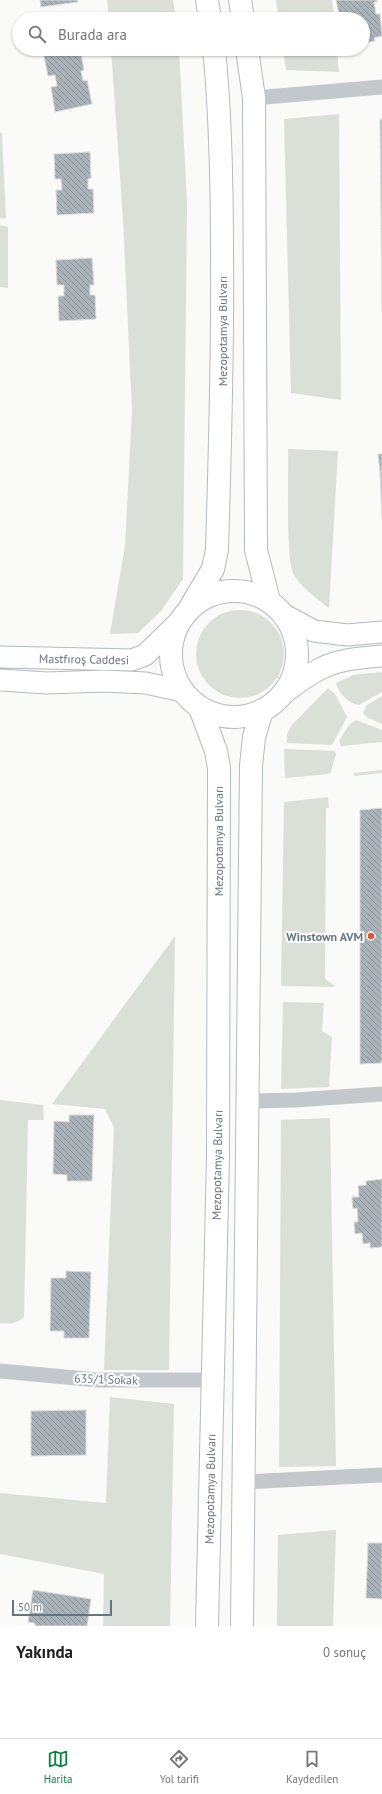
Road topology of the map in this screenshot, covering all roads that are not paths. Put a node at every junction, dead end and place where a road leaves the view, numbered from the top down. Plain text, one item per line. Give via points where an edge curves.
1 (207, 0) edge
2 (240, 0) edge
3 (209, 12) edge
4 (242, 12) edge
5 (214, 56) edge
6 (248, 56) edge
7 (382, 87) edge
8 (254, 98) junction
9 (277, 608) junction
10 (184, 615) junction
11 (382, 632) edge
12 (382, 656) edge
13 (0, 657) edge
14 (0, 680) edge
15 (182, 692) junction
16 (284, 693) junction
17 (200, 708) junction
18 (262, 710) junction
19 (382, 1094) edge
20 (249, 1101) junction
21 (0, 1371) edge
22 (213, 1380) junction
23 (382, 1475) edge
24 (244, 1482) junction
25 (207, 1626) edge
26 (242, 1626) edge

1 - 3 main road
2 - 4 main road
5 - 10 main road, Mezopotamya Bulvarı via 222,164 223,350 217,550 213,569
6 - 8 main road
7 - 8 street
8 - 9 main road via 256,550
9 - 10 main road via 250,592 229,590 209,595
9 - 11 main road via 314,631 347,635
9 - 16 main road via 294,633 297,654 294,675
10 - 13 main road, Mastfıroş Caddesi via 145,655 132,660
10 - 15 main road via 171,640 170,658
12 - 16 main road via 334,663 316,670
14 - 15 main road, Mastfıroş Caddesi via 47,683 146,683
15 - 17 main road
16 - 18 main road
17 - 18 main road via 212,714 231,717 250,715
17 - 22 main road, Mezopotamya Bulvarı via 216,752 218,768 218,1157
18 - 20 main road via 254,737 251,766
19 - 20 street
20 - 24 main road
21 - 22 street, 635/1 Sokak via 98,1380
22 - 25 main road, Mezopotamya Bulvarı
23 - 24 street
24 - 26 main road

